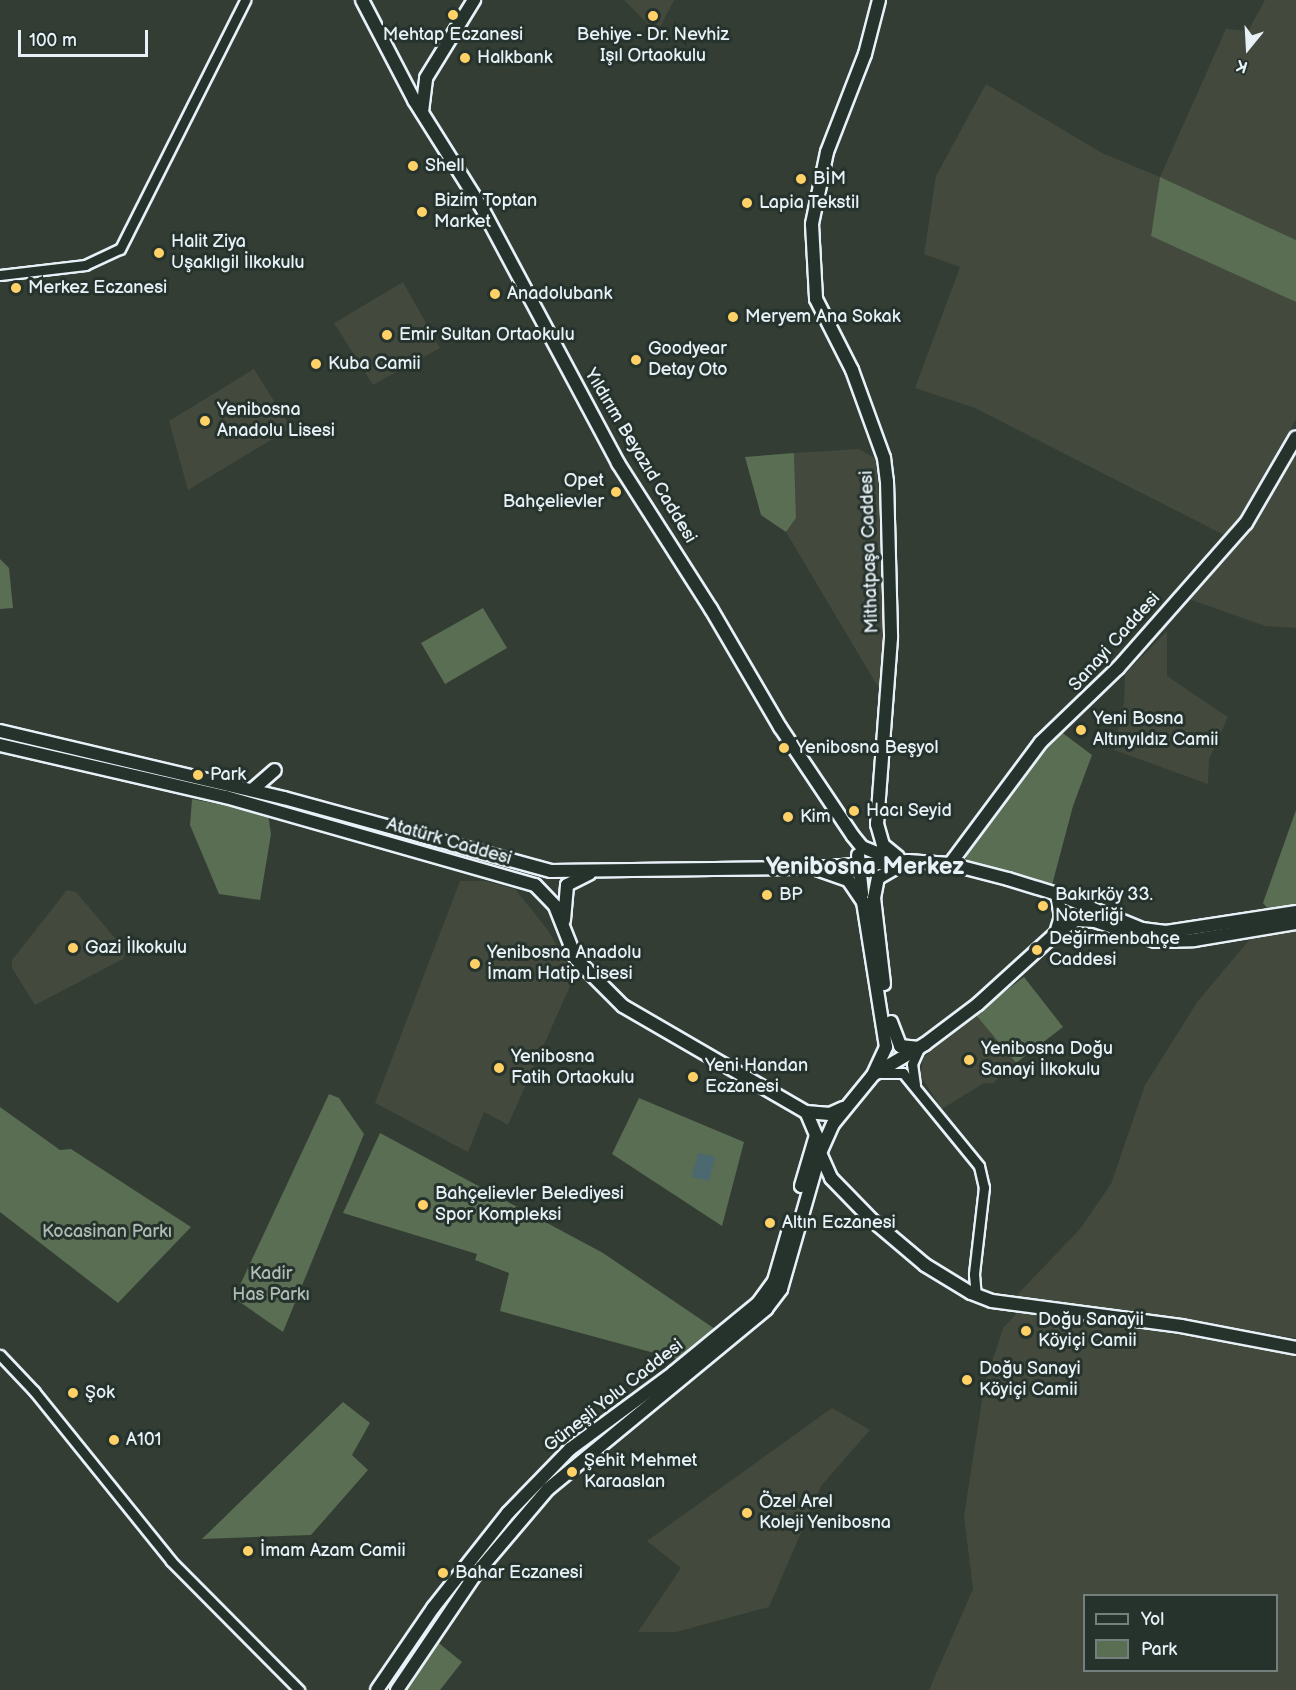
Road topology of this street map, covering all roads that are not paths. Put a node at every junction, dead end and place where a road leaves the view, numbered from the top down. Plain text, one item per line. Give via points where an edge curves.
1 (245, 0) edge
2 (362, 0) edge
3 (474, 0) edge
4 (879, 0) edge
5 (426, 78) junction
6 (406, 86) junction
7 (422, 112) junction
8 (0, 275) edge
9 (1296, 437) edge
10 (0, 731) edge
11 (0, 745) edge
12 (275, 770) dead end
13 (252, 790) junction
14 (853, 836) junction
15 (908, 861) junction
16 (853, 863) junction
17 (950, 864) junction
18 (815, 868) junction
19 (596, 872) junction
20 (1057, 894) junction
21 (863, 902) junction
22 (1296, 912) edge
23 (1296, 923) edge
24 (564, 924) junction
25 (1056, 933) junction
26 (919, 1047) junction
27 (873, 1075) junction
28 (916, 1088) junction
29 (843, 1108) junction
30 (806, 1112) junction
31 (820, 1153) junction
32 (976, 1295) junction
33 (1296, 1348) edge
34 (0, 1355) edge
35 (299, 1690) edge
36 (377, 1690) edge
37 (397, 1690) edge

1 - 8 street via 120,249 85,265
2 - 6 main road, Yıldırım Beyazıd Caddesi
3 - 5 main road
4 - 15 main road, Mithatpaşa Caddesi via 865,54 827,152 812,224 816,299 852,370 884,458 891,544 891,638 878,837 890,852
5 - 6 main road
5 - 7 main road
6 - 7 main road, Yıldırım Beyazıd Caddesi
7 - 14 main road, Yıldırım Beyazıd Caddesi via 483,210 618,463 711,609 784,734
9 - 17 main road, Sanayi Caddesi via 1240,531 1118,668 1041,742
10 - 13 main road
11 - 24 main road, Atatürk Caddesi via 217,795 535,885 548,896
12 - 13 main road
13 - 19 main road via 522,866
14 - 15 main road, Yıldırım Beyazıd Caddesi via 877,855
14 - 16 main road
15 - 16 main road
15 - 17 main road
15 - 26 main road via 878,878 874,911 895,1036 900,1046
16 - 18 main road
16 - 21 main road
17 - 20 main road
18 - 19 main road
18 - 21 main road via 848,880
19 - 24 main road via 567,885
20 - 22 main road via 1142,929 1166,932
20 - 25 main road via 1061,917
21 - 27 main road via 886,1037 883,1060
23 - 25 main road via 1194,940 1155,941 1085,918 1068,923
24 - 30 main road, Atatürk Caddesi via 576,959 623,1006
25 - 26 main road via 978,1004
26 - 27 main road
26 - 28 street via 912,1064
27 - 28 street via 894,1070
27 - 29 main road, Güneşli Yolu Caddesi
28 - 32 street via 971,1153 982,1175 984,1205 974,1274
29 - 30 main road via 830,1114
29 - 31 main road, Güneşli Yolu Caddesi
30 - 36 main road, Güneşli Yolu Caddesi via 816,1135 774,1281 758,1303 673,1373 570,1449 508,1513 433,1608
31 - 32 main road via 831,1178 873,1221 925,1265
31 - 37 main road, Güneşli Yolu Caddesi via 781,1289 766,1309 548,1489 475,1575
32 - 33 main road
34 - 35 street via 34,1391 171,1561

